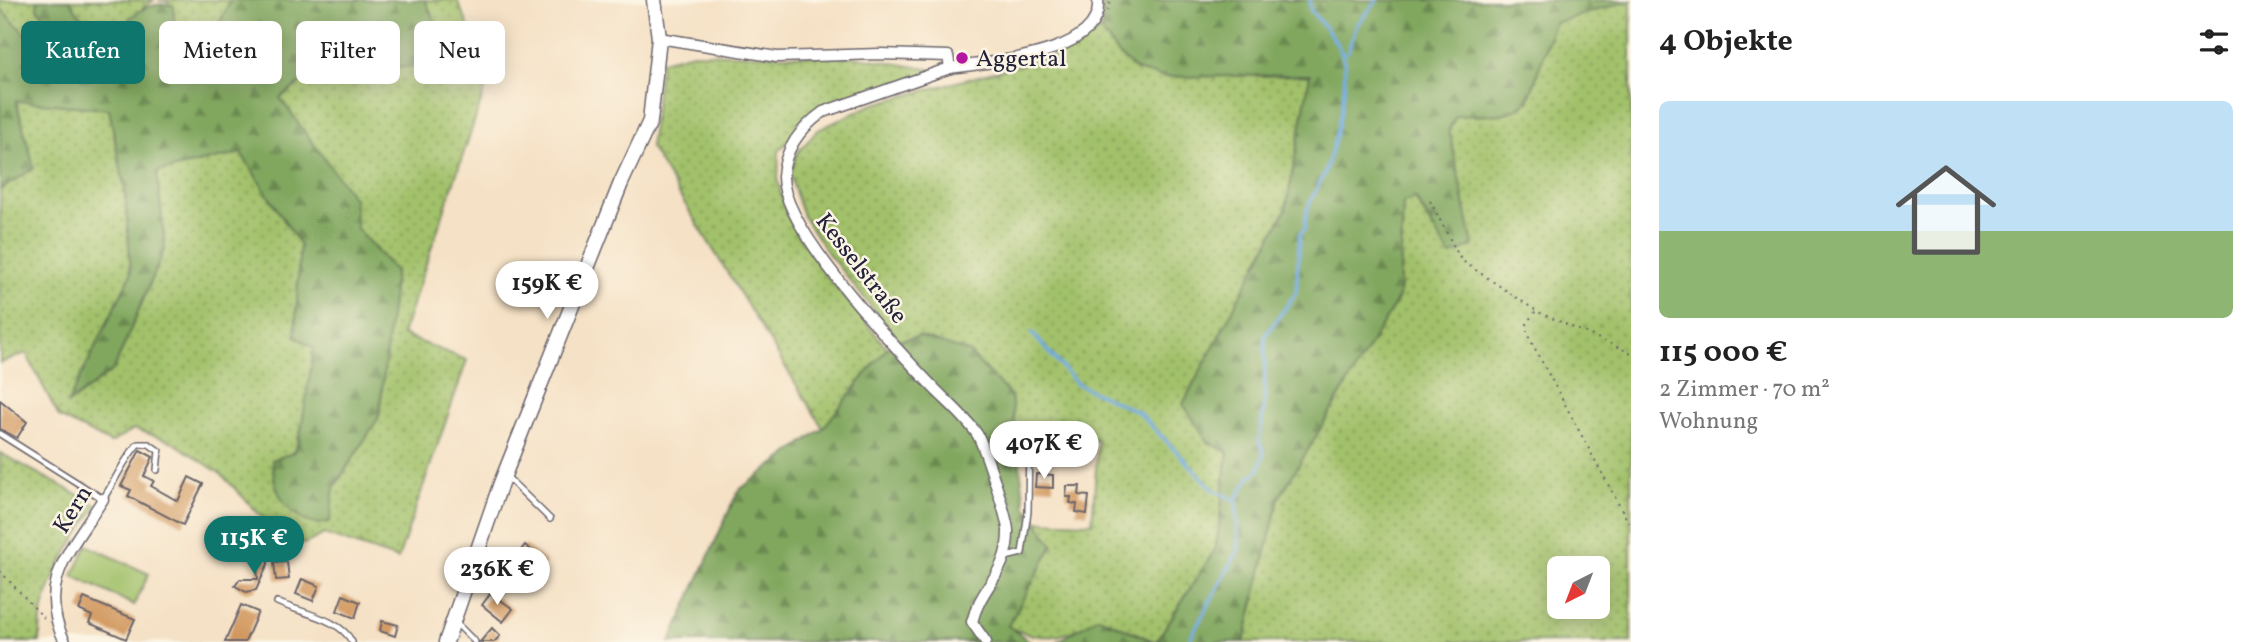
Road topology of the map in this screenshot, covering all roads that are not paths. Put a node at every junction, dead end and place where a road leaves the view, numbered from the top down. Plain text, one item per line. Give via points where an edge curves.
1 (654, 0) edge
2 (1098, 0) edge
3 (659, 38) junction
4 (950, 68) junction
5 (0, 434) edge
6 (1029, 438) dead end
7 (157, 470) dead end
8 (505, 474) junction
9 (103, 499) junction
10 (550, 519) dead end
11 (1006, 557) junction
12 (277, 602) dead end
13 (453, 620) junction
14 (65, 642) edge
15 (352, 642) edge
16 (446, 642) edge
17 (475, 642) edge
18 (986, 642) edge

1 - 3 street
2 - 4 street, Kesselstraße via 1092,26 1062,45
3 - 4 street via 777,57 948,57
3 - 8 street via 650,121
4 - 11 street, Kesselstraße via 823,112 805,124 793,143 783,178 796,219 825,261 978,435 1008,528
5 - 9 lane
6 - 11 lane via 1022,553
7 - 9 lane, Kern via 159,451 138,443
8 - 10 lane
8 - 13 street
9 - 14 street, Kern via 56,575 51,601
11 - 18 street via 975,606 972,622
12 - 15 lane via 332,623
13 - 16 street
13 - 17 lane

